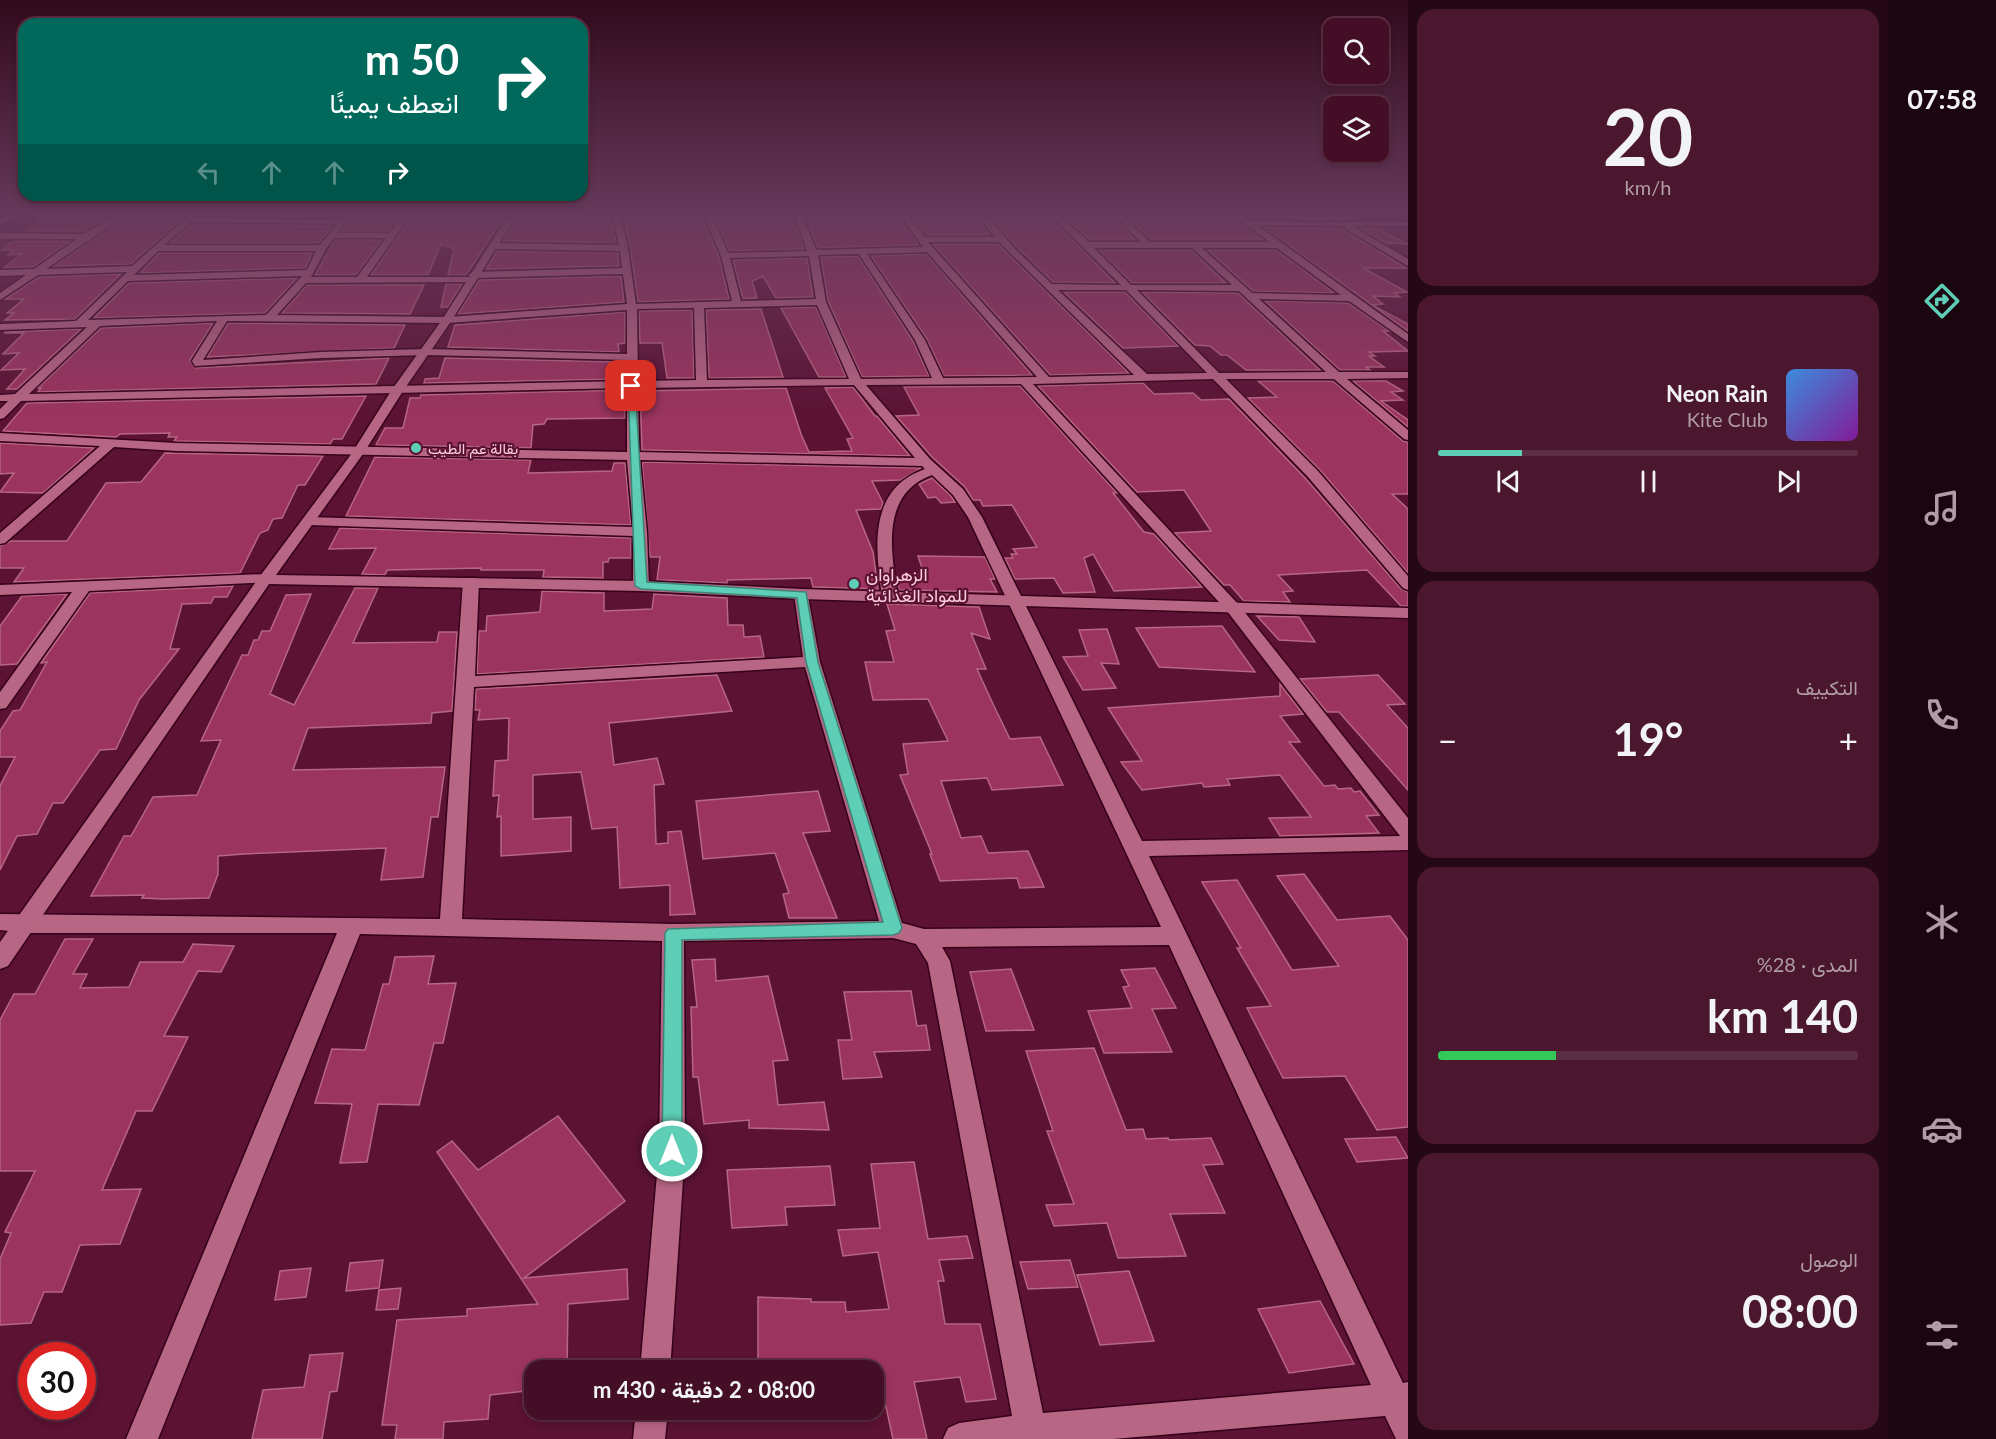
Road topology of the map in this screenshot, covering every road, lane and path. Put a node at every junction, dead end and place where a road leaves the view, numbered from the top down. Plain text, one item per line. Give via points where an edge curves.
1 (23, 281) edge
2 (123, 281) edge
3 (302, 281) edge
4 (469, 281) edge
5 (628, 281) edge
6 (731, 281) edge
7 (818, 281) edge
8 (881, 281) edge
9 (957, 281) edge
10 (1045, 281) edge
11 (1121, 281) edge
12 (1234, 281) edge
13 (1328, 281) edge
14 (1051, 287) junction
15 (1127, 287) junction
16 (1242, 288) junction
17 (1252, 296) junction
18 (0, 297) edge
19 (1351, 298) junction
20 (821, 302) junction
21 (737, 303) junction
22 (699, 304) junction
23 (632, 308) junction
24 (224, 318) junction
25 (269, 318) junction
26 (447, 320) junction
27 (79, 324) junction
28 (96, 324) junction
29 (0, 327) edge
30 (1408, 339) edge
31 (425, 352) junction
32 (631, 357) junction
33 (1336, 375) junction
34 (1408, 375) edge
35 (1218, 376) junction
36 (1144, 378) junction
37 (856, 381) junction
38 (939, 381) junction
39 (1024, 381) junction
40 (1046, 381) junction
41 (702, 383) junction
42 (631, 386) junction
43 (396, 391) junction
44 (0, 398) edge
45 (16, 398) junction
46 (0, 415) edge
47 (1408, 436) edge
48 (0, 437) edge
49 (109, 445) junction
50 (360, 450) junction
51 (633, 455) junction
52 (929, 466) junction
53 (309, 521) junction
54 (640, 532) junction
55 (0, 540) edge
56 (266, 579) junction
57 (471, 582) junction
58 (85, 585) junction
59 (1408, 585) edge
60 (641, 586) junction
61 (0, 590) edge
62 (802, 594) junction
63 (890, 596) junction
64 (1016, 600) junction
65 (1233, 608) junction
66 (1408, 613) edge
67 (812, 662) junction
68 (466, 682) junction
69 (0, 704) edge
70 (1408, 832) edge
71 (1408, 843) edge
72 (1135, 849) junction
73 (0, 922) edge
74 (26, 924) junction
75 (352, 925) junction
76 (893, 928) junction
77 (450, 929) junction
78 (674, 933) junction
79 (1175, 936) junction
80 (924, 938) junction
81 (0, 960) edge
82 (656, 1360) edge
83 (1401, 1398) edge
84 (651, 1420) edge
85 (1408, 1429) edge
86 (1031, 1435) edge
87 (142, 1439) edge
88 (650, 1439) edge
89 (960, 1439) edge

1 - 18 street
2 - 27 street
3 - 25 street
4 - 26 street
5 - 23 street
6 - 21 street
7 - 20 street
8 - 38 street via 920,340
9 - 40 street
10 - 14 street
11 - 15 street
12 - 16 street
13 - 19 street
14 - 15 street
14 - 36 street
15 - 16 street
15 - 35 street
16 - 17 street
17 - 19 street
17 - 33 street
19 - 30 street
20 - 21 street
20 - 37 street
21 - 22 street
22 - 23 street
22 - 41 street
23 - 26 street
23 - 32 street
24 - 25 street
24 - 28 street
24 - 31 street via 197,361 199,364
25 - 26 street
26 - 31 street
27 - 28 street
27 - 29 street
28 - 45 street
31 - 32 street
31 - 43 street
32 - 42 street
33 - 34 street
33 - 35 street
33 - 47 street
35 - 36 street
35 - 59 street via 1313,474
36 - 40 street
37 - 38 street
37 - 41 street
37 - 52 street
38 - 39 street
39 - 40 street
39 - 65 street
41 - 42 street
42 - 43 street
42 - 51 street
43 - 45 street
43 - 50 street
44 - 45 street
45 - 46 street
48 - 49 street
49 - 50 street
49 - 55 street
50 - 51 street
50 - 53 street
51 - 52 street
51 - 54 street
52 - 63 street via 898,491 891,505 884,557
52 - 64 street via 958,492 975,517
53 - 54 street
53 - 56 street
54 - 60 street
56 - 57 street
56 - 58 street
56 - 74 street
57 - 60 street
57 - 68 street
58 - 61 street
58 - 69 street
60 - 62 street
62 - 63 street
62 - 67 street
63 - 64 street
64 - 65 street
64 - 72 street
65 - 66 street
65 - 70 street
67 - 68 street
67 - 76 street
68 - 77 street
71 - 72 street
72 - 79 street
73 - 74 street
74 - 75 street
74 - 81 street
75 - 77 street
75 - 87 street
76 - 78 street
76 - 80 street
77 - 78 street
78 - 82 street via 672,1151
79 - 80 street
79 - 83 street
80 - 86 street via 939,961
83 - 85 street
83 - 86 street
84 - 88 street
86 - 89 street

